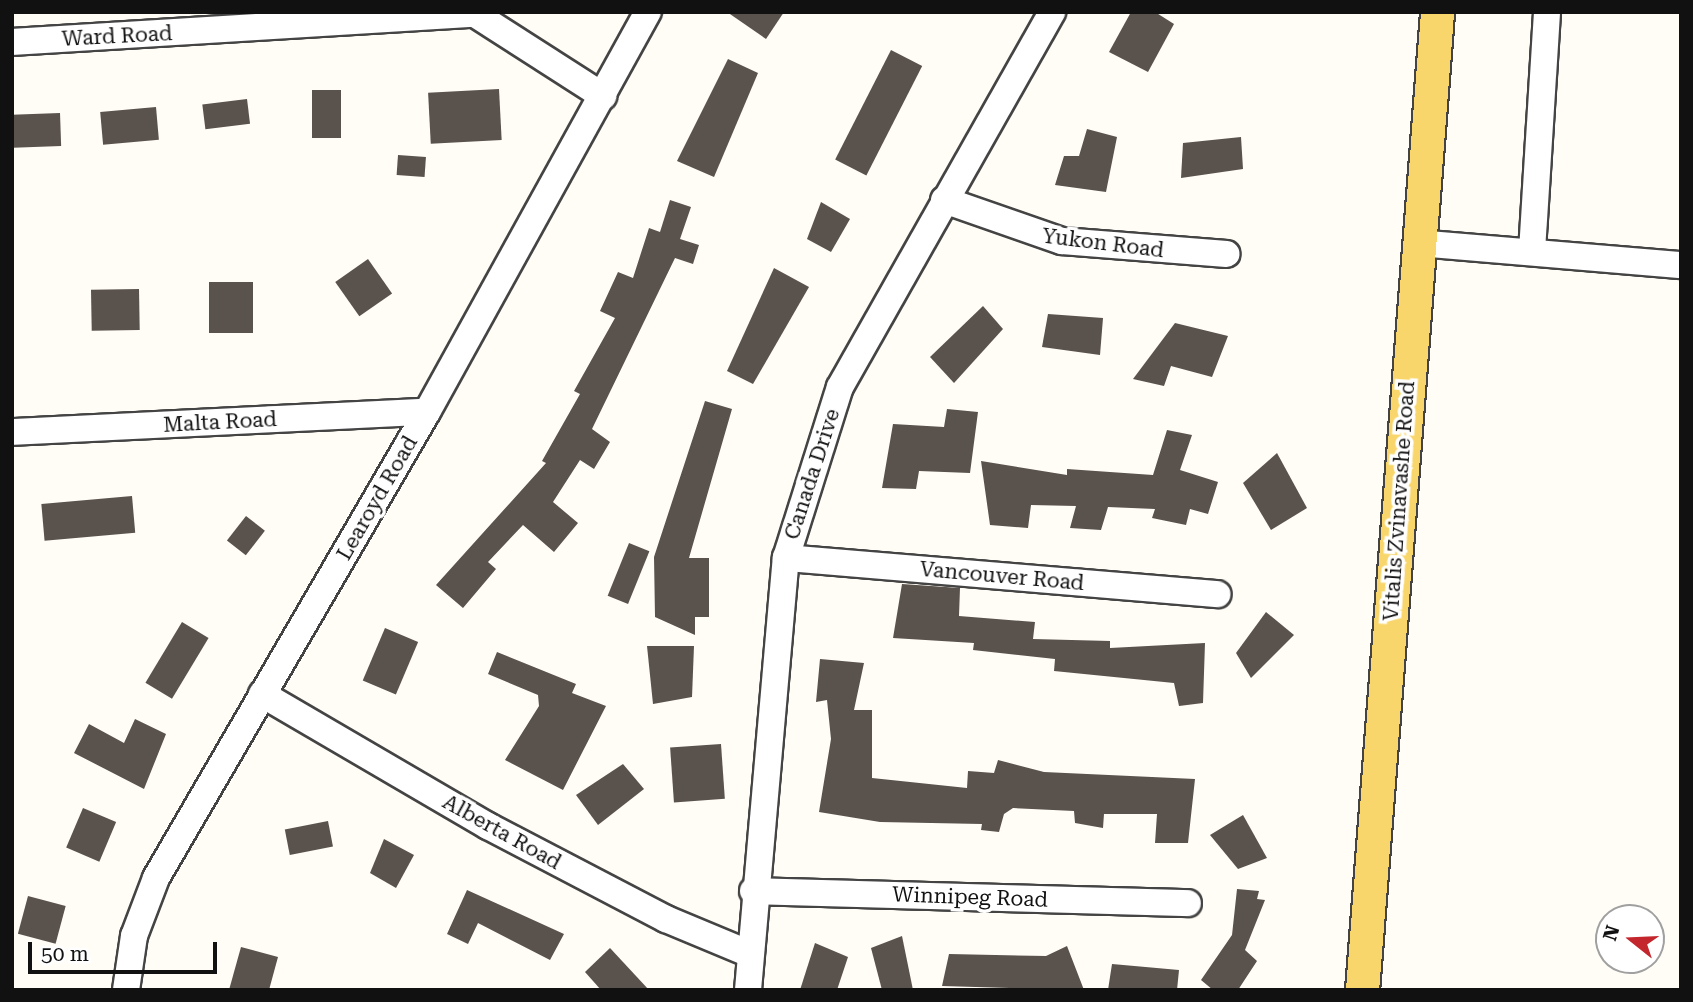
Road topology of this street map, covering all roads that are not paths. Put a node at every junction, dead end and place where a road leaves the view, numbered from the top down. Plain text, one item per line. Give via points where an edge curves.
1 (648, 12) edge
2 (1052, 12) edge
3 (1437, 12) edge
4 (1547, 12) edge
5 (472, 13) edge
6 (12, 42) edge
7 (603, 96) junction
8 (944, 200) junction
9 (1417, 243) junction
10 (1532, 251) junction
11 (1226, 254) dead end
12 (1681, 265) edge
13 (427, 412) junction
14 (12, 432) edge
15 (786, 558) junction
16 (1218, 594) dead end
17 (262, 694) junction
18 (753, 891) junction
19 (1188, 903) dead end
20 (750, 954) junction
21 (126, 990) edge
22 (748, 990) edge
23 (1362, 990) edge

1 - 7 street, Learoyd Road
2 - 8 street, Canada Drive
3 - 9 main road, Vitalis Zvinavashe Road
4 - 10 street
5 - 6 street, Ward Road
5 - 7 street
7 - 13 street, Learoyd Road
8 - 11 street, Yukon Road via 1062,241
8 - 15 street, Canada Drive via 840,387
9 - 10 street
9 - 23 main road, Vitalis Zvinavashe Road
10 - 12 street
13 - 14 street, Malta Road
13 - 17 street, Learoyd Road
15 - 16 street, Vancouver Road
15 - 18 street, Canada Drive
17 - 20 street, Alberta Road via 488,826 666,919
17 - 21 street, Learoyd Road via 156,878 134,936
18 - 19 street, Winnipeg Road
18 - 20 street, Canada Drive
20 - 22 street, Canada Drive

